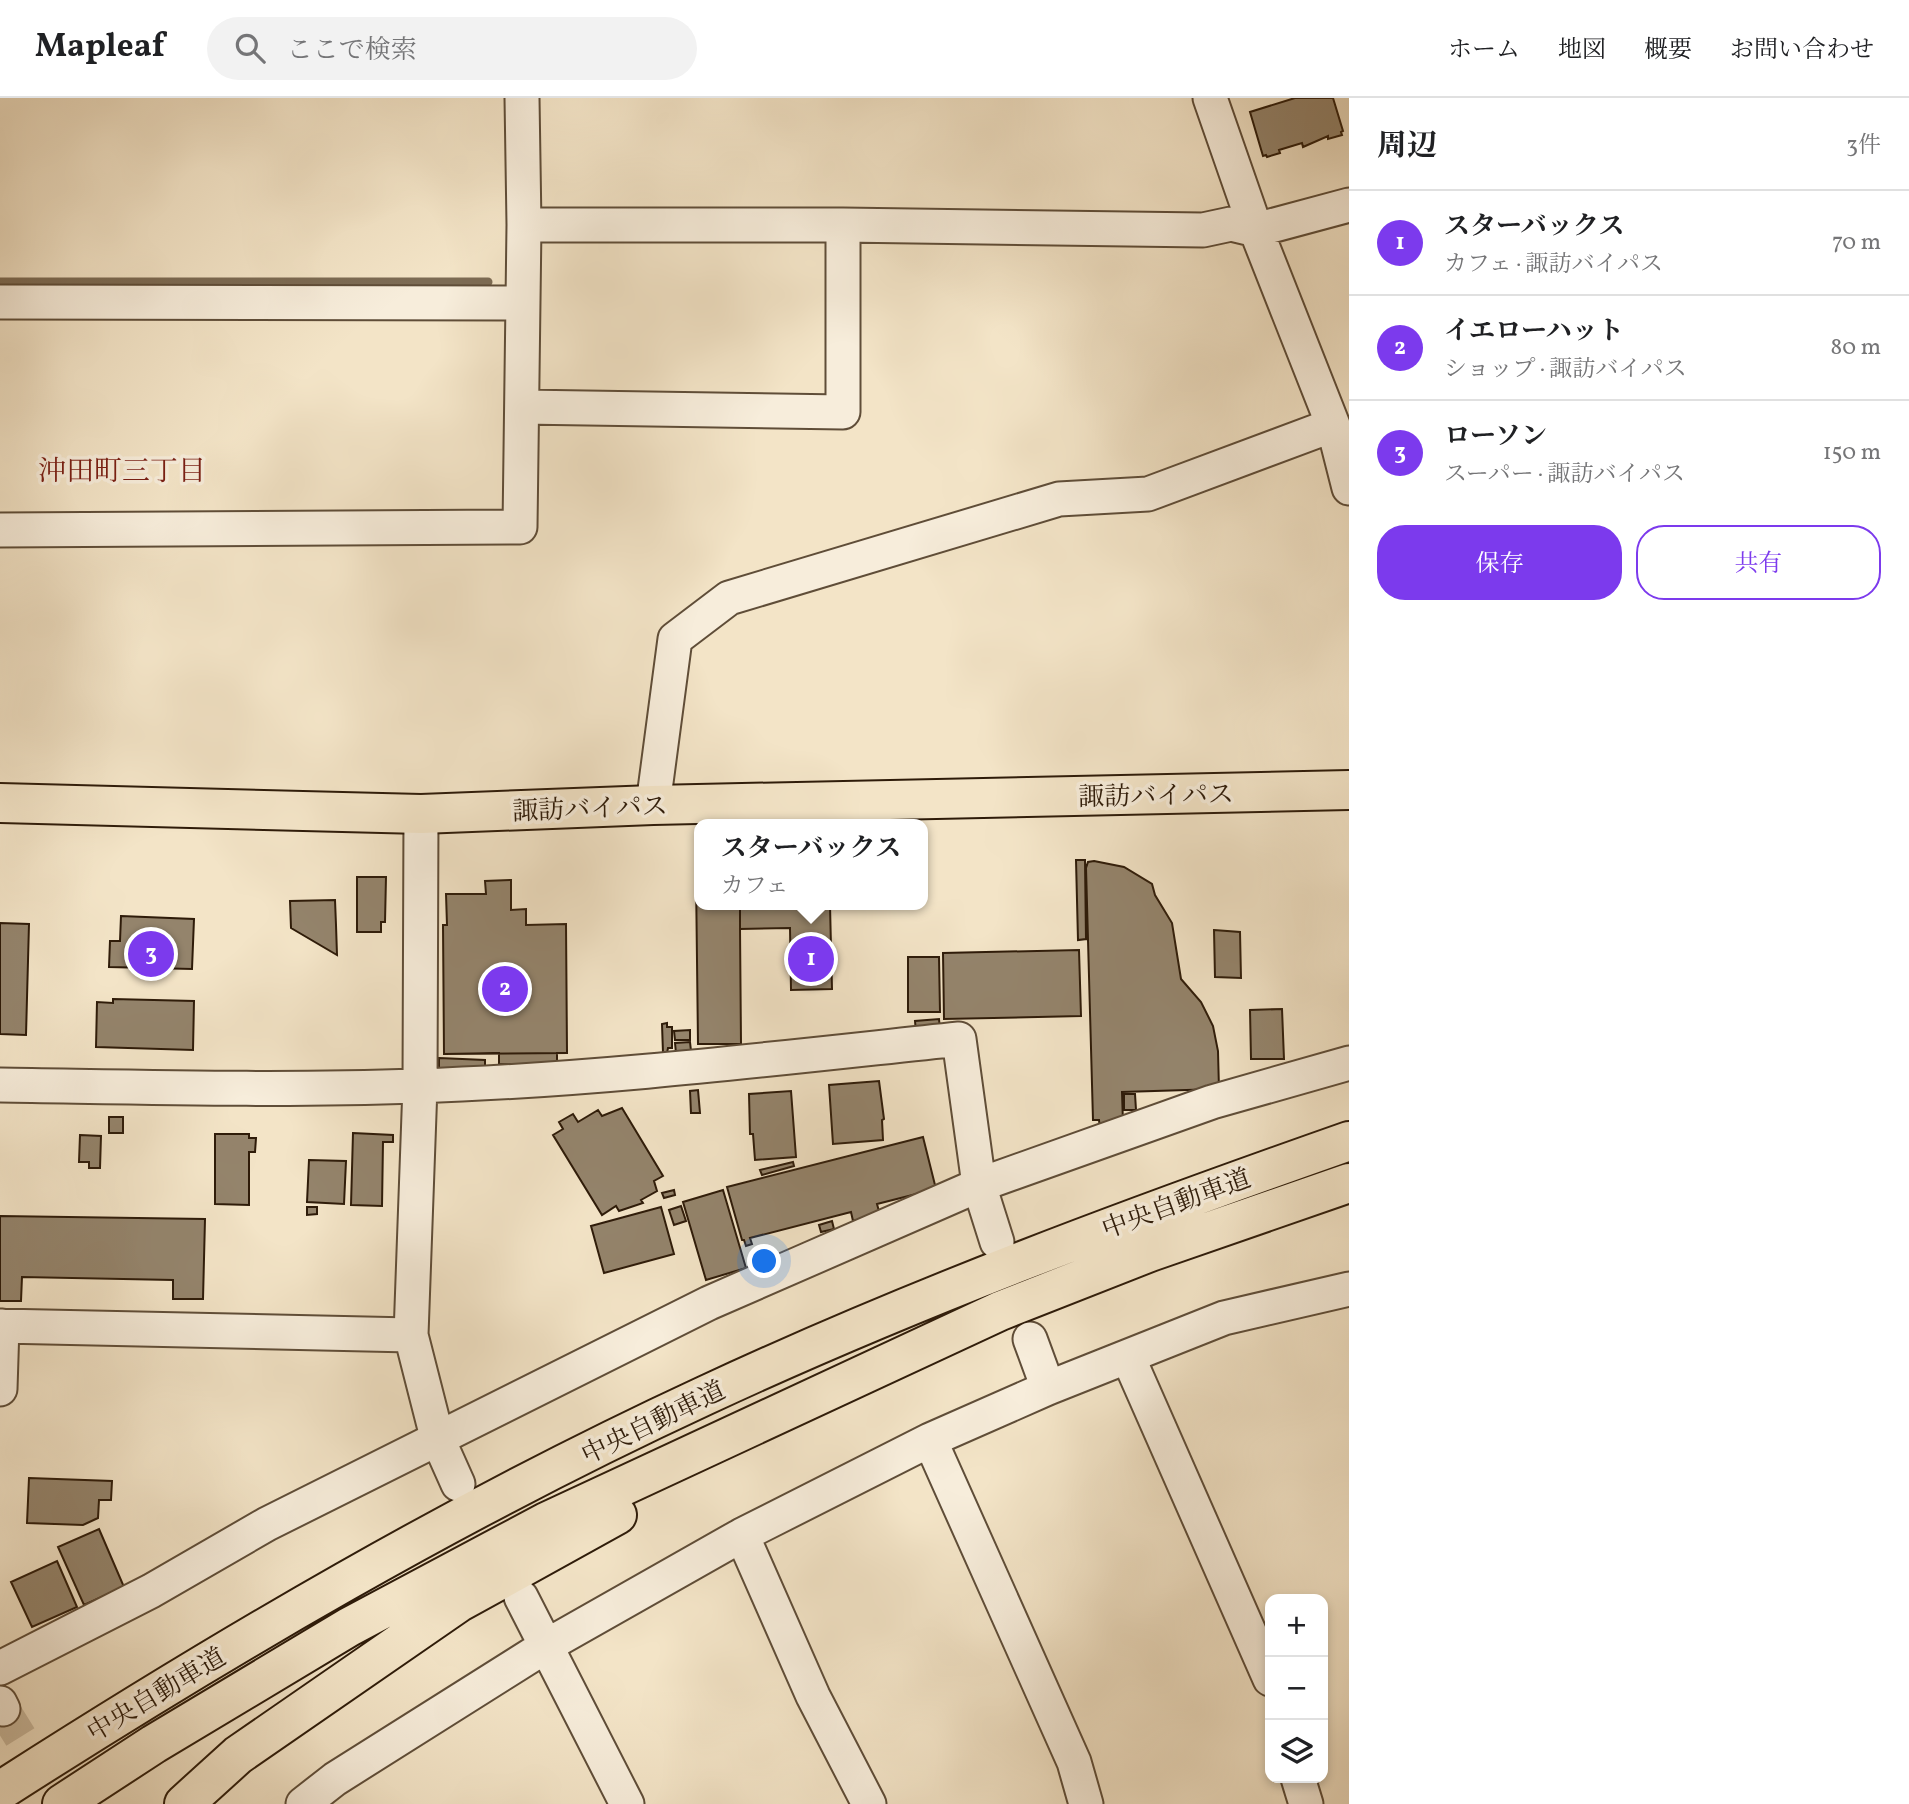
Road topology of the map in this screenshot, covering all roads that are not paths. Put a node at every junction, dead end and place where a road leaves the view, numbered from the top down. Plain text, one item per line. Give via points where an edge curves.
1 (522, 98) edge
2 (1210, 98) edge
3 (1349, 205) edge
4 (524, 225) junction
5 (843, 225) junction
6 (1256, 230) junction
7 (0, 302) edge
8 (521, 303) junction
9 (522, 407) junction
10 (1333, 425) junction
11 (1349, 488) edge
12 (0, 530) edge
13 (1348, 792) edge
14 (0, 803) edge
15 (653, 805) junction
16 (421, 814) junction
17 (1349, 1063) edge
18 (0, 1085) edge
19 (420, 1086) junction
20 (1349, 1141) edge
21 (1349, 1183) edge
22 (979, 1185) junction
23 (997, 1242) dead end
24 (1347, 1295) edge
25 (1, 1326) edge
26 (411, 1335) junction
27 (1030, 1339) dead end
28 (922, 1346) junction
29 (1128, 1357) junction
30 (1048, 1388) junction
31 (0, 1389) edge
32 (437, 1437) junction
33 (930, 1440) junction
34 (458, 1484) dead end
35 (742, 1535) junction
36 (521, 1597) dead end
37 (546, 1646) junction
38 (0, 1668) edge
39 (1265, 1668) edge
40 (1300, 1783) edge
41 (0, 1791) edge
42 (62, 1804) edge
43 (184, 1804) edge
44 (303, 1804) edge
45 (627, 1804) edge
46 (869, 1804) edge
47 (1086, 1804) edge
48 (1306, 1804) edge

1 - 4 street
2 - 6 street
3 - 6 street
4 - 5 street
4 - 8 street
5 - 6 street via 1203,230 1231,224
5 - 9 street via 843,412
6 - 10 street
7 - 8 street
8 - 9 street
9 - 12 street via 520,527
10 - 11 street
10 - 15 street via 1148,494 1059,499 729,598 675,639
13 - 15 highway, 諏訪バイパス
14 - 16 highway, 諏訪バイパス
15 - 16 highway, 諏訪バイパス
16 - 19 street
17 - 22 street via 1212,1102
18 - 19 street
19 - 22 street via 667,1070 959,1039
19 - 26 street
20 - 41 highway, 中央自動車道 via 1147,1212 886,1315 701,1397 500,1497 324,1594 129,1708
21 - 28 highway, 中央自動車道 via 1150,1252
22 - 23 street
22 - 32 street via 709,1303
24 - 29 street via 1224,1318
25 - 26 street
25 - 31 street
26 - 32 street
27 - 30 street
28 - 42 highway, 中央自動車道 via 546,1522 349,1627
28 - 43 highway via 458,1603 237,1755
29 - 30 street
29 - 39 street
30 - 33 street
32 - 34 street
32 - 38 street
33 - 35 street
33 - 47 street via 1074,1762
35 - 37 street
35 - 46 street via 813,1696
36 - 37 street
37 - 44 street via 335,1779
37 - 45 street
40 - 48 street

